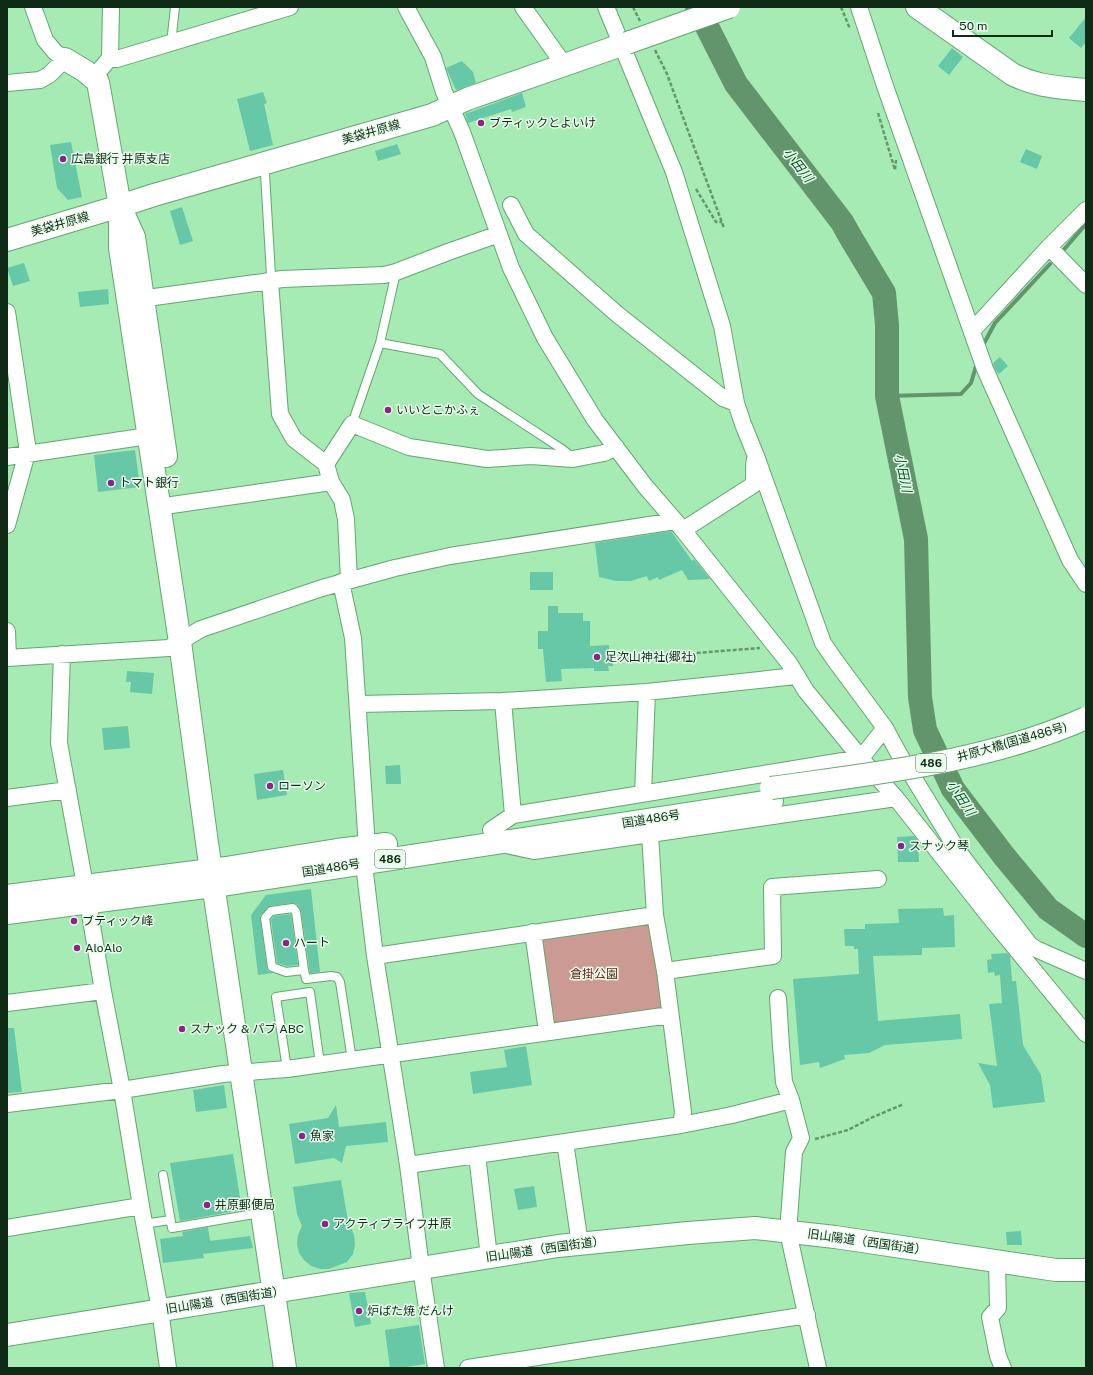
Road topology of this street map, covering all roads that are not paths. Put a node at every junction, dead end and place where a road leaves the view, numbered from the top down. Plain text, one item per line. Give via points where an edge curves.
1 (34, 7) edge
2 (111, 7) edge
3 (175, 7) edge
4 (290, 7) edge
5 (406, 7) edge
6 (523, 7) edge
7 (606, 7) edge
8 (729, 7) edge
9 (859, 7) edge
10 (917, 7) edge
11 (171, 44) junction
12 (624, 44) junction
13 (65, 59) junction
14 (109, 59) junction
15 (565, 66) junction
16 (94, 77) junction
17 (7, 84) edge
18 (1086, 90) edge
19 (451, 107) junction
20 (263, 163) junction
21 (512, 205) dead end
22 (120, 206) junction
23 (1086, 210) edge
24 (499, 234) junction
25 (7, 240) edge
26 (1049, 247) junction
27 (396, 272) junction
28 (270, 281) junction
29 (1086, 284) edge
30 (135, 300) junction
31 (7, 312) edge
32 (973, 334) junction
33 (380, 343) junction
34 (11, 368) edge
35 (736, 403) junction
36 (352, 424) junction
37 (148, 436) junction
38 (616, 447) junction
39 (27, 453) junction
40 (756, 456) junction
41 (7, 457) edge
42 (573, 459) junction
43 (326, 464) junction
44 (331, 482) junction
45 (166, 506) junction
46 (7, 525) edge
47 (679, 526) junction
48 (345, 581) junction
49 (1086, 584) edge
50 (7, 631) edge
51 (186, 638) junction
52 (62, 654) junction
53 (8, 658) edge
54 (796, 676) junction
55 (647, 692) junction
56 (504, 701) junction
57 (358, 704) junction
58 (1086, 718) edge
59 (885, 728) junction
60 (1086, 732) edge
61 (861, 758) junction
62 (68, 790) junction
63 (643, 794) junction
64 (772, 794) junction
65 (7, 798) edge
66 (896, 798) junction
67 (513, 815) junction
68 (920, 828) junction
69 (650, 834) junction
70 (493, 836) junction
71 (958, 851) junction
72 (367, 855) junction
73 (220, 877) junction
74 (878, 879) dead end
75 (87, 894) junction
76 (7, 896) edge
77 (7, 913) edge
78 (655, 915) junction
79 (533, 932) junction
80 (376, 956) junction
81 (304, 970) junction
82 (665, 971) junction
83 (1086, 972) edge
84 (103, 991) junction
85 (778, 998) dead end
86 (7, 1003) edge
87 (670, 1015) junction
88 (547, 1032) junction
89 (1086, 1034) edge
90 (392, 1054) junction
91 (352, 1060) junction
92 (320, 1064) junction
93 (287, 1069) junction
94 (248, 1072) junction
95 (122, 1090) junction
96 (791, 1100) junction
97 (7, 1104) edge
98 (681, 1125) junction
99 (565, 1142) junction
100 (477, 1155) junction
101 (408, 1165) junction
102 (163, 1175) dead end
103 (141, 1206) junction
104 (263, 1212) junction
105 (170, 1220) junction
106 (144, 1224) junction
107 (7, 1228) edge
108 (788, 1232) junction
109 (580, 1244) junction
110 (489, 1257) junction
111 (997, 1261) junction
112 (421, 1268) junction
113 (1086, 1270) edge
114 (281, 1291) junction
115 (160, 1310) junction
116 (807, 1315) junction
117 (7, 1335) edge
118 (168, 1368) edge
119 (285, 1368) edge
120 (299, 1368) edge
121 (436, 1368) edge
122 (468, 1368) edge
123 (818, 1368) edge
124 (1003, 1368) edge

1 - 13 street via 48,44
2 - 14 street
3 - 11 lane
4 - 11 street
5 - 19 street via 429,47
6 - 15 street
7 - 12 street
8 - 12 main road, 美袋井原線, bridge
9 - 32 street
10 - 18 main road via 1024,80 1038,85
11 - 14 street
12 - 15 main road, 美袋井原線
12 - 35 street via 674,172 722,326
13 - 16 main road
13 - 17 street via 40,80
14 - 16 street
15 - 19 main road, 美袋井原線 via 467,99
16 - 22 main road via 100,89
19 - 20 main road, 美袋井原線 via 432,115
19 - 24 street
20 - 22 main road, 美袋井原線
20 - 28 lane via 272,275
21 - 35 street via 526,234 617,314 722,398
22 - 25 main road, 美袋井原線
22 - 30 main road via 120,248
23 - 26 street
24 - 27 street
24 - 38 street via 511,268 545,338 595,420
26 - 29 street
26 - 32 street
27 - 28 street via 369,276
27 - 33 lane
28 - 30 street
28 - 43 street via 280,414 294,439
30 - 37 main road
30 - 45 main road
31 - 34 street
32 - 49 street via 1070,560
33 - 36 lane
33 - 42 lane via 440,354 478,394 562,449
34 - 39 street
35 - 40 street
36 - 42 street via 409,447 487,458 531,456
36 - 43 street
37 - 39 street
37 - 45 main road
38 - 42 street via 604,454
38 - 47 street
39 - 41 street
39 - 46 street
40 - 47 street via 753,485
40 - 59 street via 823,643
43 - 44 street
44 - 45 street
44 - 48 street via 342,500 346,519
45 - 51 main road
47 - 48 street via 450,556
47 - 54 street
48 - 51 street via 201,630
48 - 57 street
50 - 53 street
51 - 52 street via 169,648
51 - 73 main road
52 - 53 street
52 - 62 street via 59,733
54 - 55 street
54 - 61 street
55 - 56 street
55 - 63 street
56 - 57 street
56 - 67 street
57 - 72 street
58 - 64 main road, 井原大橋(国道486号) / 486, bridge via 1044,735 984,752
59 - 61 street
59 - 71 street
60 - 64 main road, 井原大橋(国道486号) / 486 via 1026,753 962,770 897,782
61 - 63 street
61 - 66 street
62 - 65 street
62 - 75 street
63 - 67 street
64 - 70 main road, 国道486号 / 486
66 - 68 street
66 - 69 street
67 - 70 street
68 - 71 street via 932,828 952,849
68 - 89 street
69 - 70 street via 534,851
69 - 78 street
70 - 72 main road, 国道486号 / 486
71 - 83 street via 1030,945
72 - 73 main road, 国道486号 / 486 via 337,850
72 - 80 street via 367,887
73 - 75 main road, 国道486号 / 486
73 - 94 main road
74 - 82 street via 772,887 773,956
75 - 76 main road, 国道486号 / 486
75 - 77 main road, 国道486号 / 486
75 - 84 street
78 - 79 street
78 - 82 street
79 - 80 street
79 - 88 street
80 - 90 street
81 - 81 lane via 296,912 293,908 271,911 265,918 272,967 286,972
81 - 91 lane via 306,979 331,976 337,977 340,982
82 - 87 street
84 - 86 street
84 - 95 street
85 - 96 street via 784,1082
87 - 88 street
87 - 98 street via 683,1112
88 - 90 street
90 - 91 street
90 - 101 street
91 - 92 street
92 - 93 street
92 - 93 lane via 310,992 276,997
93 - 94 street
94 - 95 street
94 - 104 main road
94 - 114 main road
95 - 97 street
95 - 103 street
96 - 98 street
96 - 108 street via 801,1138 794,1152
98 - 99 street
99 - 100 street
99 - 109 street
100 - 101 street
100 - 110 street
101 - 112 street
102 - 105 lane
103 - 106 street
103 - 107 street
104 - 105 lane via 172,1228
104 - 114 main road
105 - 106 lane
106 - 115 street
108 - 109 main road, 旧山陽道（西国街道） via 755,1228
108 - 111 main road, 旧山陽道（西国街道）
108 - 116 street
109 - 110 main road, 旧山陽道（西国街道）
110 - 112 main road, 旧山陽道（西国街道）
111 - 113 main road, 旧山陽道（西国街道） via 1056,1270
111 - 124 street via 998,1308 990,1317
112 - 114 main road, 旧山陽道（西国街道）
112 - 121 street
114 - 115 main road, 旧山陽道（西国街道）
114 - 119 main road
114 - 120 main road
115 - 117 main road, 旧山陽道（西国街道）
115 - 118 street
116 - 122 street
116 - 123 street

